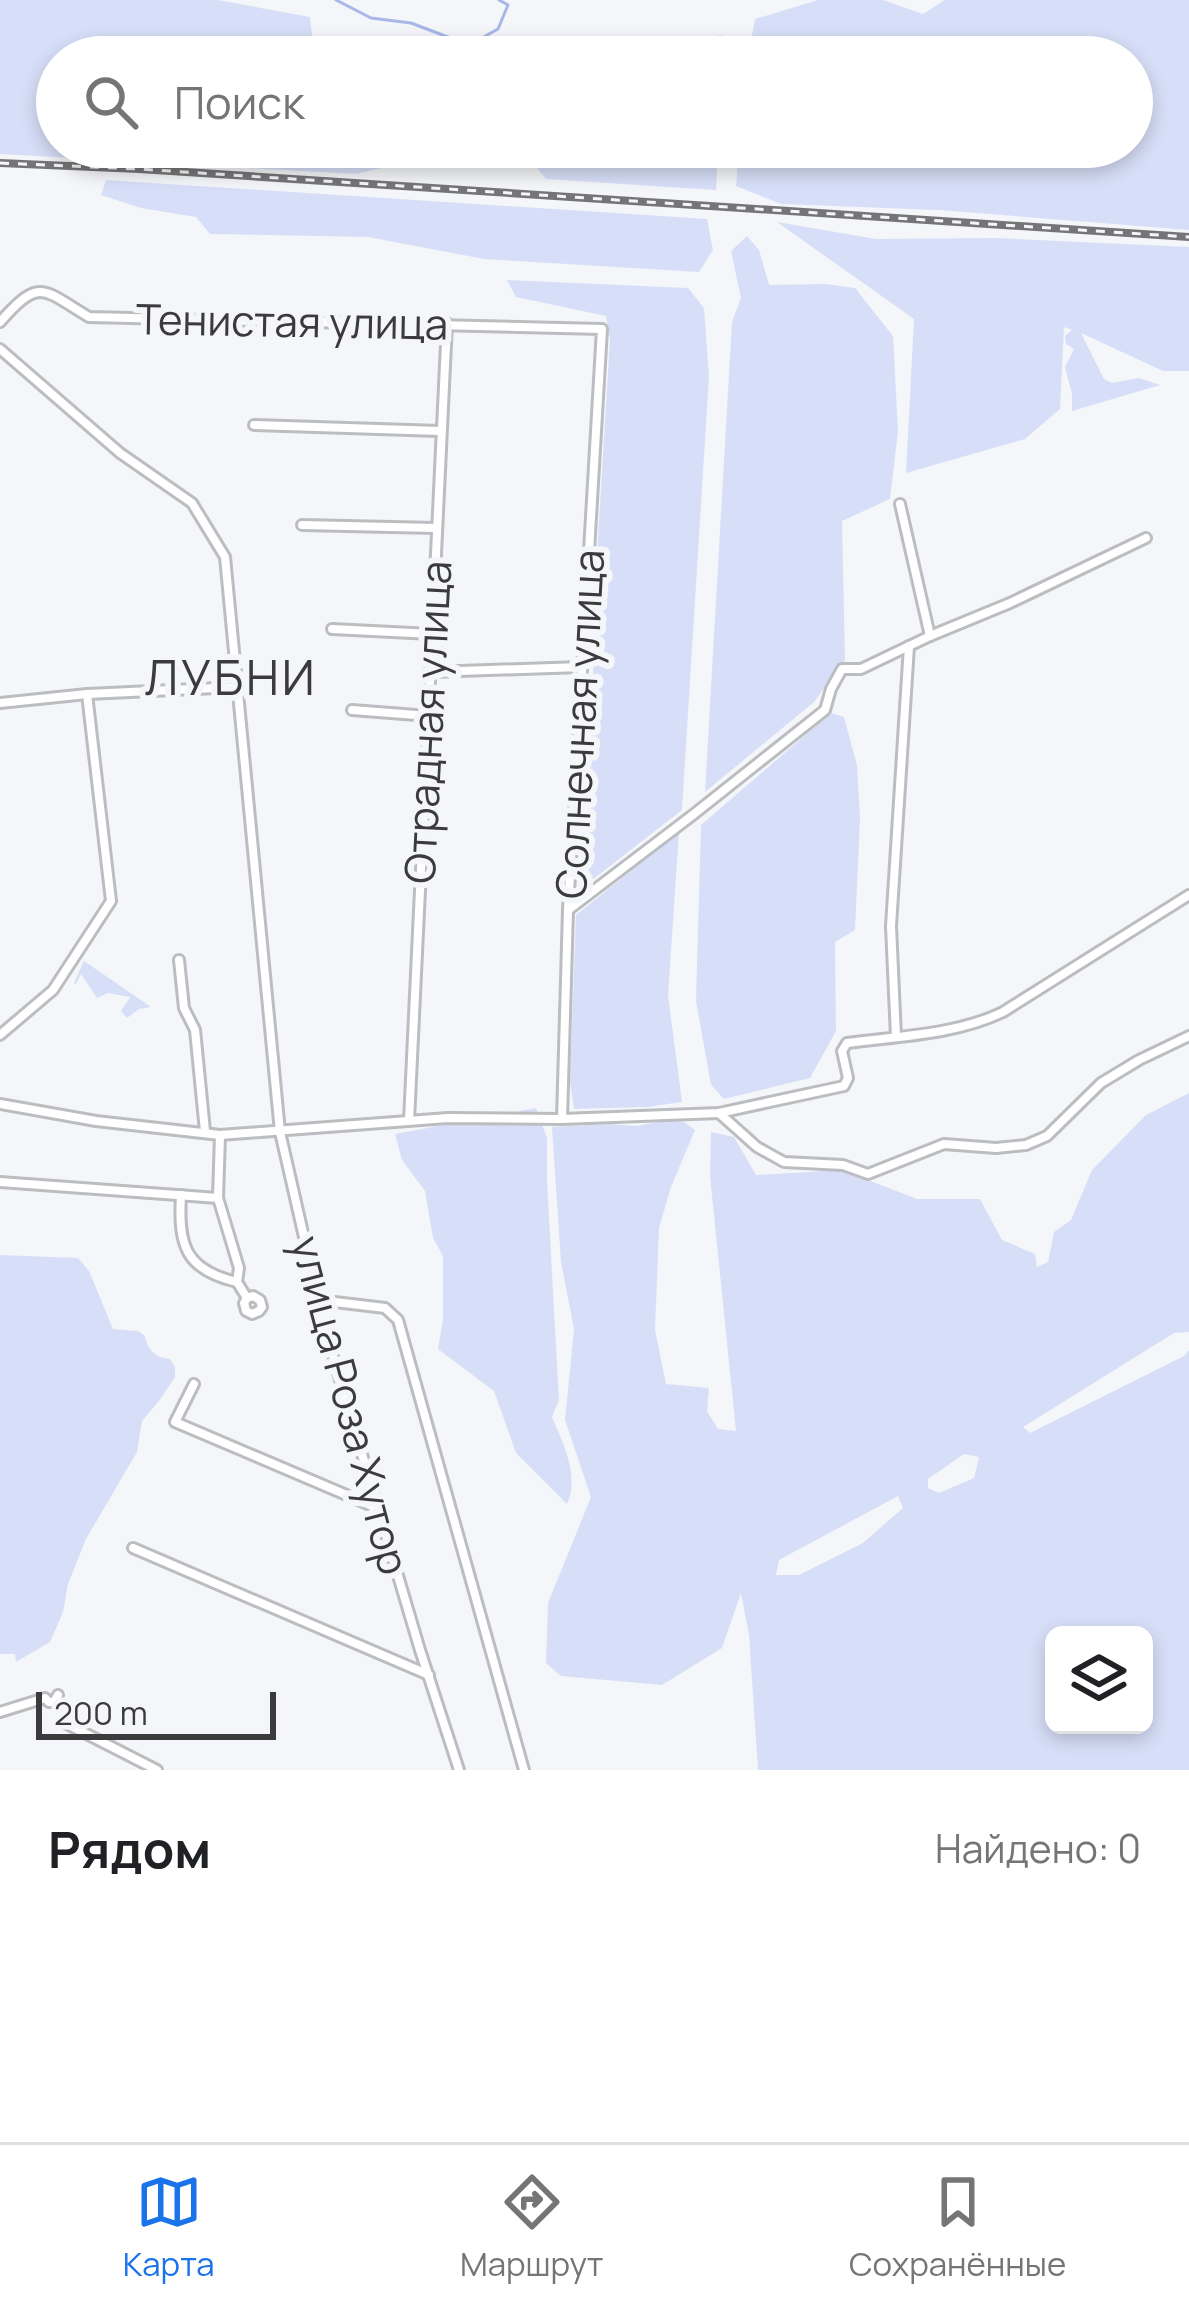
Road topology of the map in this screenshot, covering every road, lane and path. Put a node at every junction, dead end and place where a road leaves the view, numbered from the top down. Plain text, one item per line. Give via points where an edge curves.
1 (0, 322) edge
2 (447, 323) junction
3 (602, 329) joint
4 (0, 350) edge
5 (254, 425) dead end
6 (440, 431) junction
7 (900, 504) dead end
8 (302, 525) dead end
9 (436, 528) junction
10 (1146, 538) dead end
11 (332, 629) dead end
12 (432, 634) junction
13 (930, 636) junction
14 (909, 646) junction
15 (581, 667) junction
16 (431, 672) junction
17 (238, 687) junction
18 (87, 694) junction
19 (0, 703) edge
20 (352, 710) dead end
21 (429, 716) junction
22 (1189, 895) edge
23 (568, 910) junction
24 (179, 960) dead end
25 (0, 1035) edge
26 (896, 1036) junction
27 (1189, 1036) edge
28 (0, 1104) edge
29 (719, 1113) junction
30 (562, 1118) junction
31 (409, 1121) junction
32 (205, 1131) junction
33 (280, 1132) junction
34 (220, 1135) junction
35 (0, 1182) edge
36 (182, 1196) junction
37 (218, 1198) junction
38 (237, 1282) junction
39 (248, 1298) dead end
40 (318, 1300) junction
41 (194, 1384) dead end
42 (378, 1508) junction
43 (133, 1548) dead end
44 (430, 1676) junction
45 (45, 1698) dead end
46 (0, 1712) edge
47 (63, 1722) dead end
48 (158, 1770) edge
49 (459, 1770) edge
50 (524, 1770) edge

1 - 2 street, Тенистая улица via 22,297 47,292 89,316
2 - 3 street, Тенистая улица
2 - 6 street, Отрадная улица
3 - 15 street, Солнечная улица
4 - 17 street, улица Роза Хутор via 119,453 192,503 225,557
5 - 6 street
6 - 9 street, Отрадная улица
7 - 13 street
8 - 9 street
9 - 12 street, Отрадная улица
10 - 13 street
11 - 12 street
12 - 16 street, Отрадная улица
13 - 14 street
14 - 23 street via 861,669 842,669 825,710
14 - 26 street via 891,926
15 - 16 street
15 - 23 street, Солнечная улица
16 - 21 street, Отрадная улица
17 - 18 street
17 - 33 street, улица Роза Хутор
18 - 19 street
18 - 25 street via 111,901 53,990
20 - 21 street
21 - 31 street, Отрадная улица
22 - 26 street via 983,1022
23 - 30 street, Солнечная улица
24 - 32 street
26 - 29 street via 847,1043 844,1087
27 - 29 street via 1100,1083 1047,1136 995,1148 944,1144 873,1173 784,1162
28 - 32 street
29 - 30 street
30 - 31 street
31 - 33 street
32 - 34 street
33 - 34 street
33 - 40 street, улица Роза Хутор
34 - 37 street
35 - 36 street
36 - 37 street
36 - 38 street via 188,1256
37 - 38 street
38 - 39 street
40 - 42 street, улица Роза Хутор
40 - 50 street via 386,1308 398,1320
41 - 42 street via 175,1422
42 - 44 street, улица Роза Хутор
43 - 44 street
44 - 49 street, улица Роза Хутор
45 - 46 street
47 - 48 street

